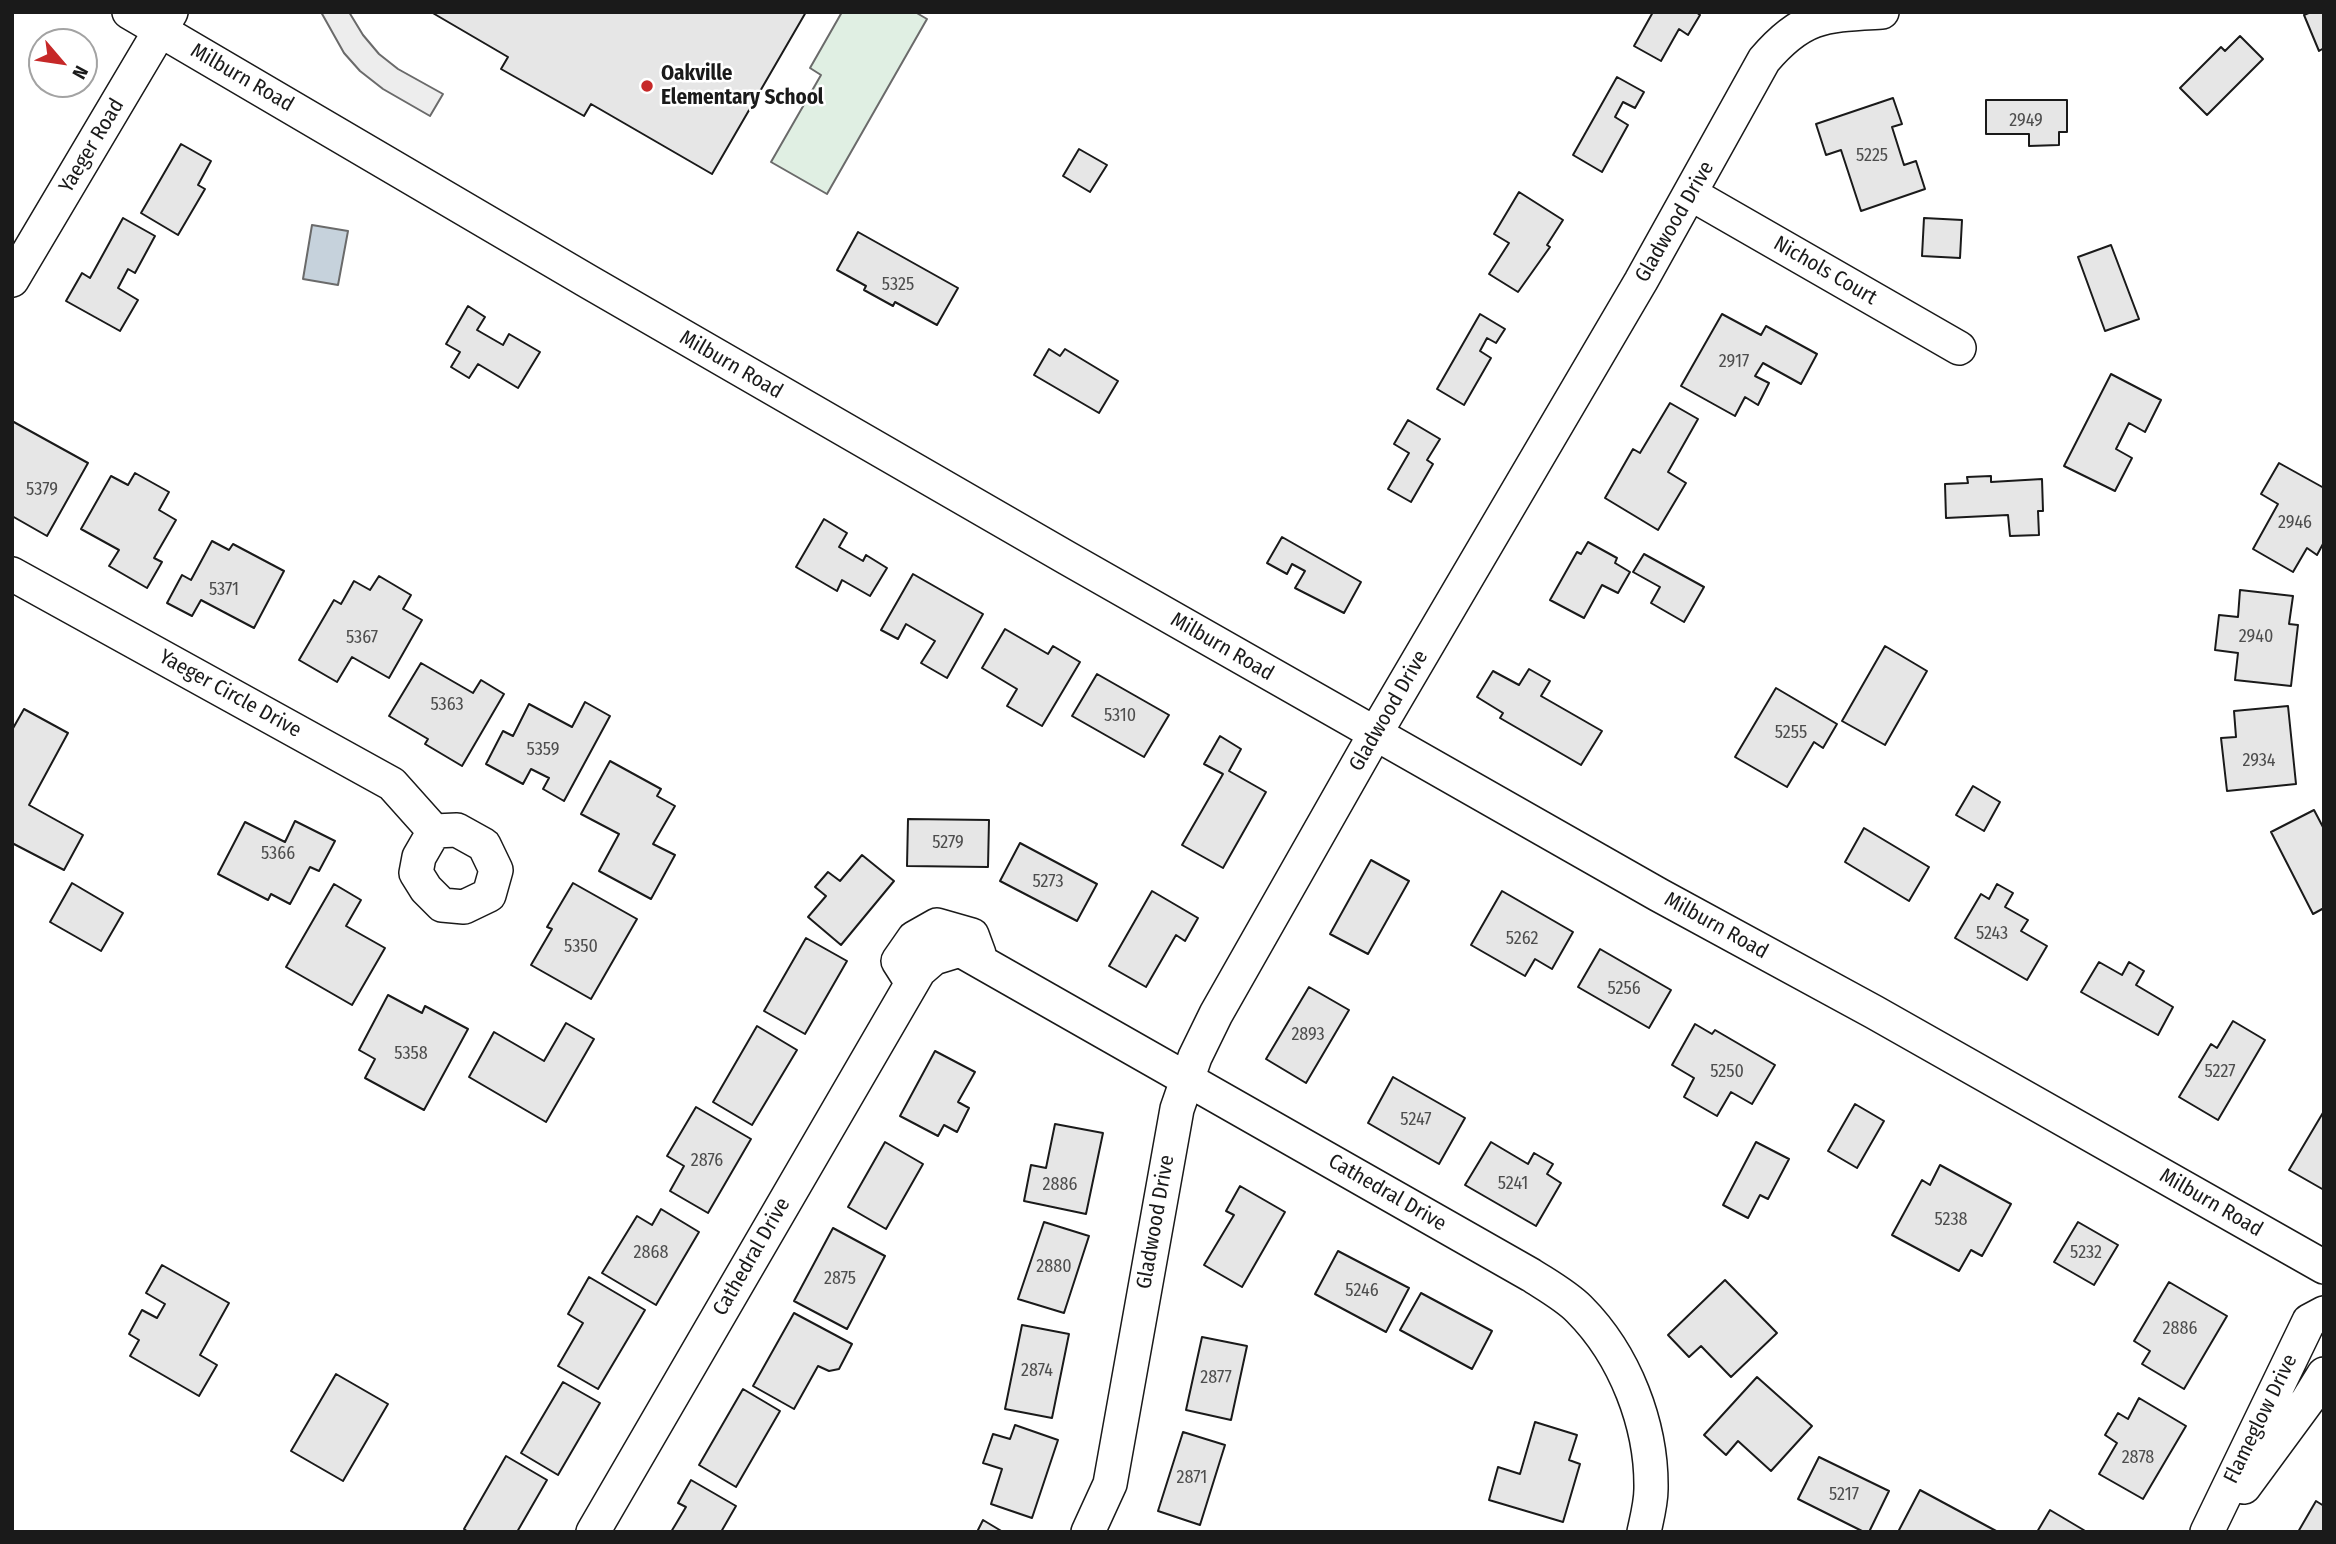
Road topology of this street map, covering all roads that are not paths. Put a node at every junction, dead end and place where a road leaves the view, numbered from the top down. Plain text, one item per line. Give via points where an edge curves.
1 (129, 12) edge
2 (1882, 12) edge
3 (166, 21) edge
4 (1691, 194) junction
5 (12, 280) edge
6 (1959, 348) dead end
7 (12, 574) edge
8 (1375, 734) junction
9 (433, 831) dead end
10 (1186, 1079) junction
11 (2324, 1267) edge
12 (2324, 1313) edge
13 (2324, 1374) edge
14 (593, 1532) edge
15 (1088, 1532) edge
16 (1645, 1532) edge
17 (2209, 1532) edge

1 - 3 street, Milburn Road
2 - 4 street, Gladwood Drive via 1830,14 1804,24 1780,43 1764,60
3 - 5 street, Yaeger Road
3 - 8 street, Milburn Road via 895,460
4 - 6 street, Nichols Court
4 - 8 street, Gladwood Drive
7 - 9 street, Yaeger Circle Drive via 392,784
8 - 10 street, Gladwood Drive via 1216,1014
8 - 11 street, Milburn Road
10 - 14 street, Cathedral Drive via 960,950 934,958 919,971
10 - 15 street, Gladwood Drive via 1175,1116 1110,1484
10 - 16 street, Cathedral Drive via 1531,1275 1580,1310 1610,1349 1635,1396 1648,1446 1651,1491
12 - 17 street, Flameglow Drive via 2309,1321
13 - 17 street, Flameglow Drive

